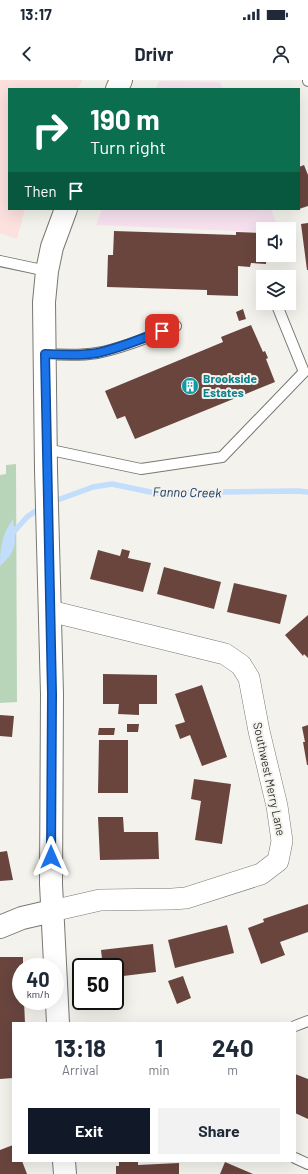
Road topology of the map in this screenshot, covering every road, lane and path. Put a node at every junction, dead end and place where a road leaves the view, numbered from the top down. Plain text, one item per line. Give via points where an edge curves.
1 (66, 210) edge
2 (0, 261) edge
3 (47, 272) junction
4 (279, 310) edge
5 (176, 326) dead end
6 (45, 354) junction
7 (46, 460) junction
8 (50, 612) junction
9 (52, 910) junction
10 (0, 927) edge
11 (308, 1021) edge
12 (58, 1022) edge
13 (296, 1026) edge
14 (296, 1158) edge
15 (64, 1162) edge
16 (308, 1164) edge
17 (65, 1174) edge

1 - 3 main road
2 - 3 lane
3 - 6 main road via 44,302
4 - 7 lane via 304,372 222,456 141,469
5 - 6 lane via 122,347 96,353
6 - 7 main road
7 - 8 main road
8 - 9 main road
8 - 9 street, Southwest Merry Lane via 225,654 241,665 249,678 277,806 282,841 278,861 260,874 202,893 172,900 100,900
9 - 10 main road
9 - 12 main road
11 - 13 lane
14 - 16 lane
15 - 17 main road

